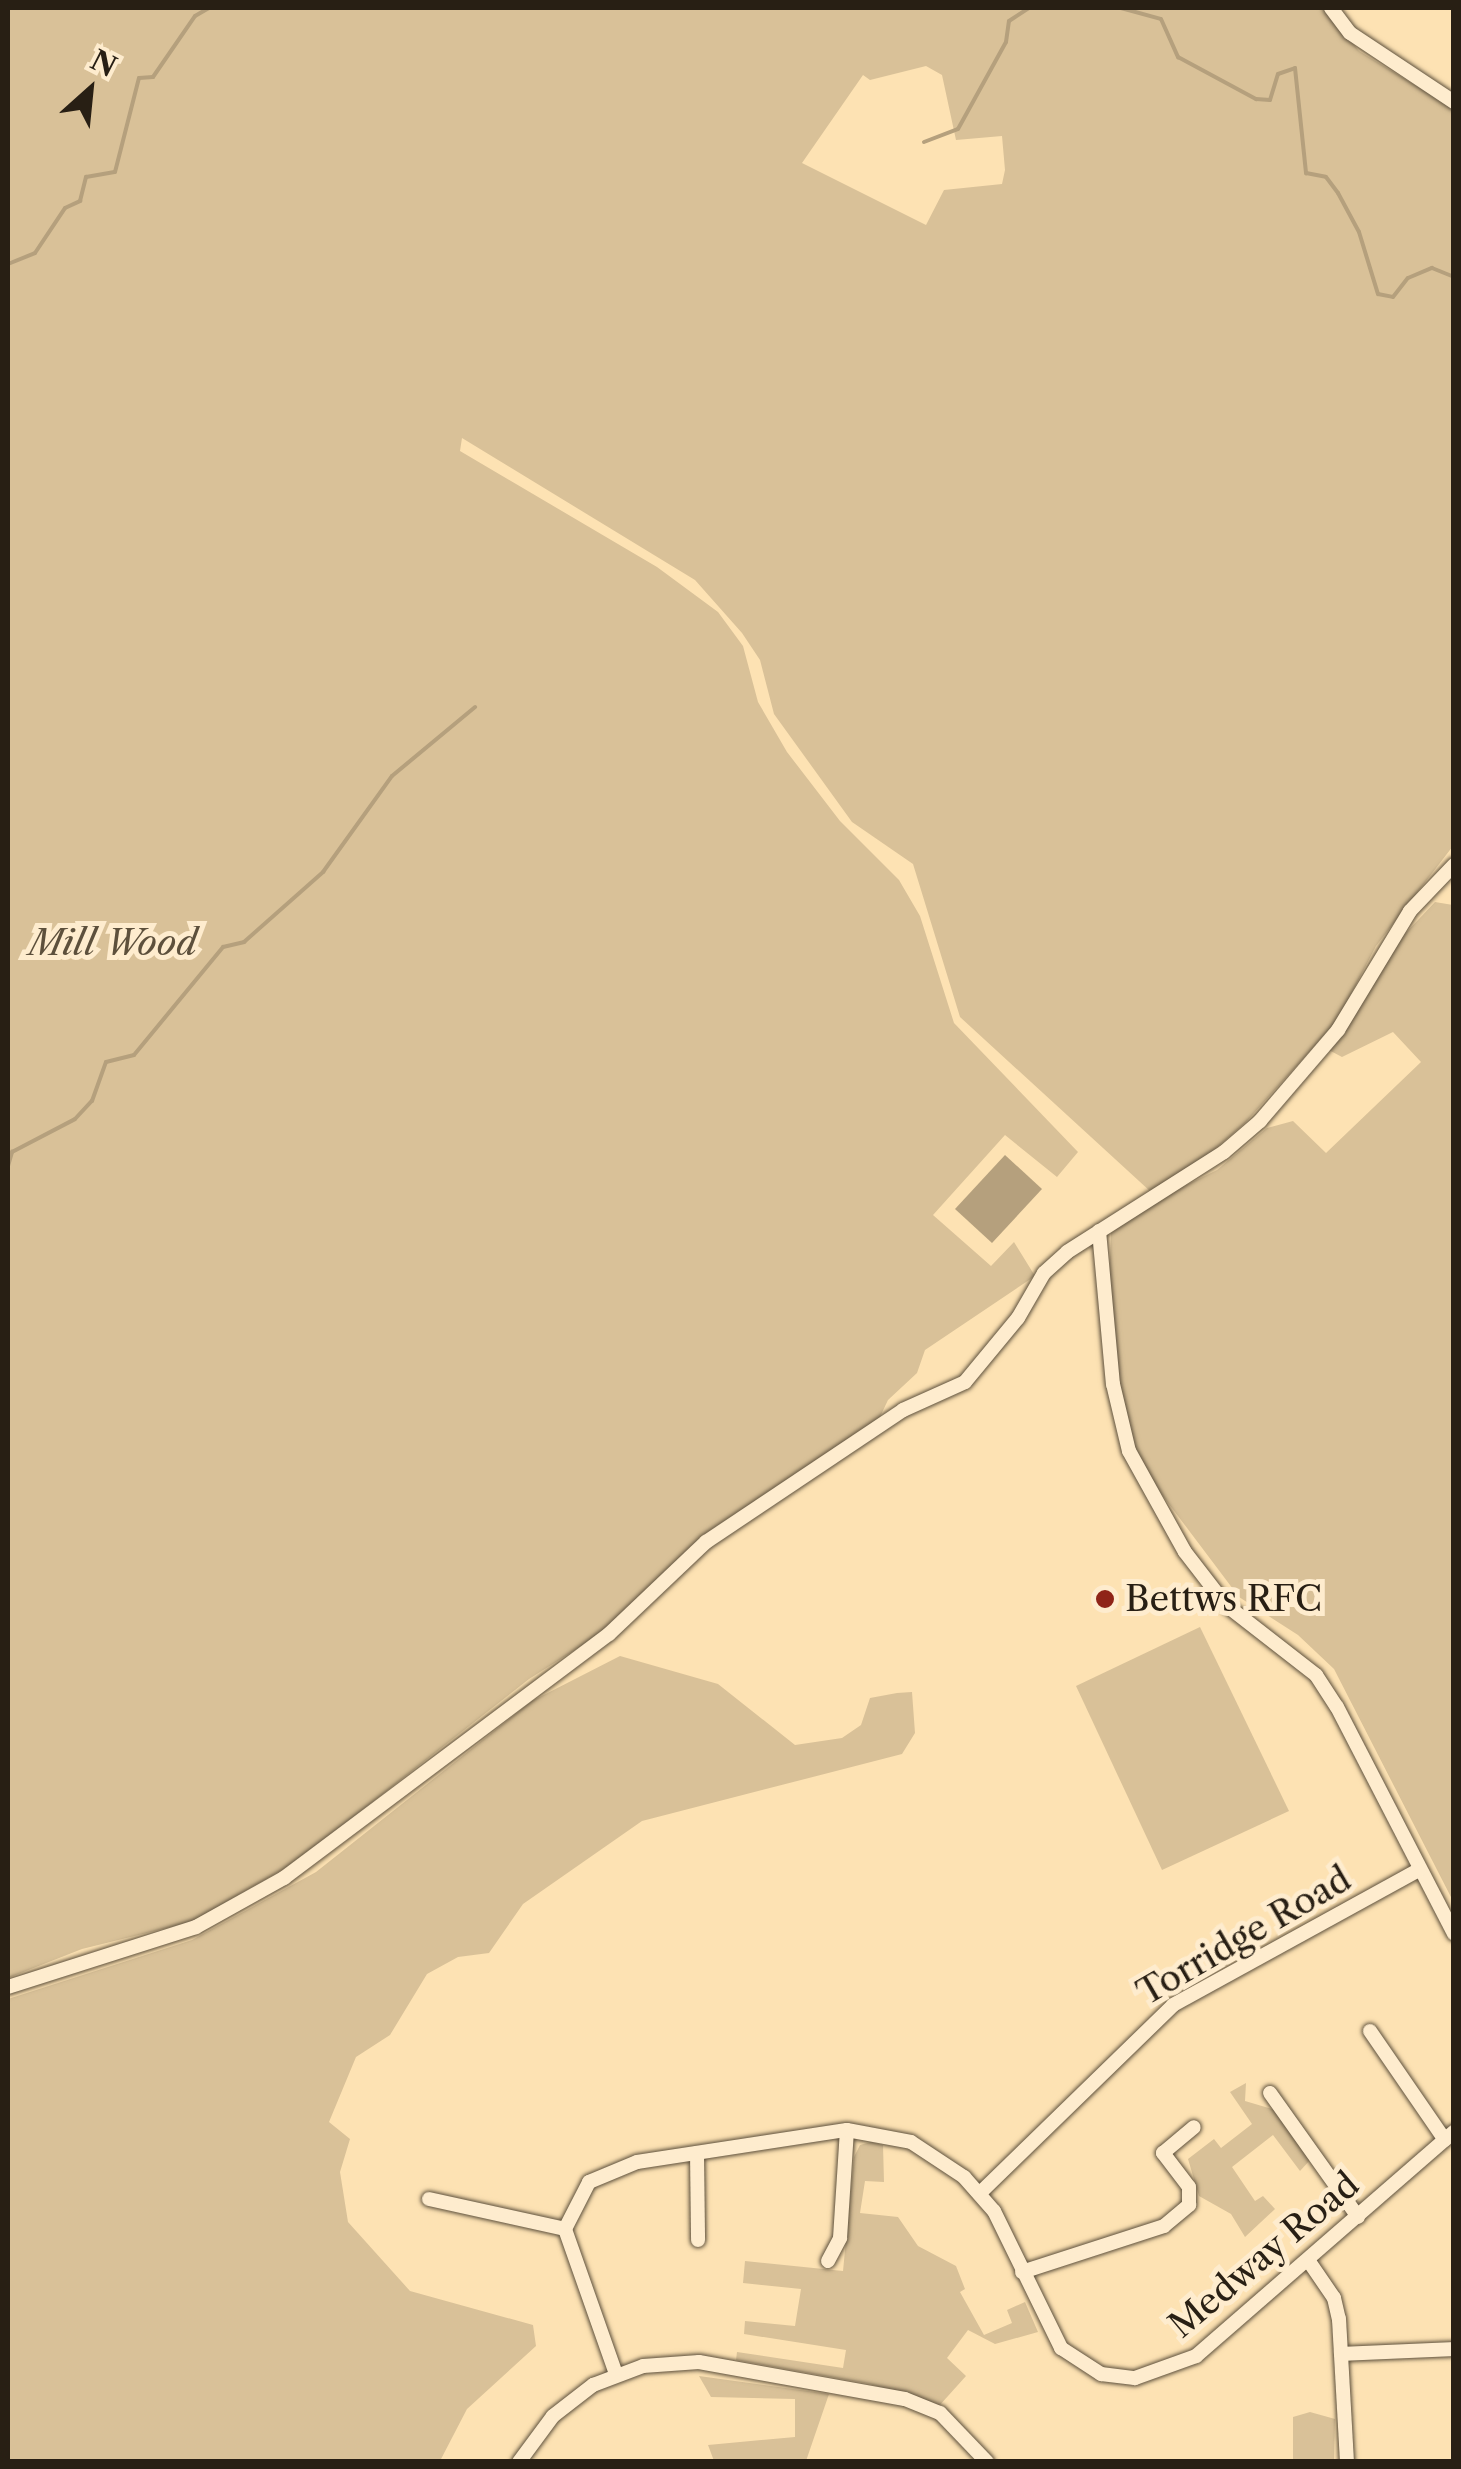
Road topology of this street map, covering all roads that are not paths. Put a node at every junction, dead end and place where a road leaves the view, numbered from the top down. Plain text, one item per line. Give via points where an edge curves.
1 (1330, 8) edge
2 (1454, 102) edge
3 (1454, 865) edge
4 (1098, 1231) junction
5 (1420, 1870) junction
6 (1454, 1934) edge
7 (8, 1987) edge
8 (1370, 2031) dead end
9 (1270, 2094) dead end
10 (1194, 2127) dead end
11 (846, 2130) junction
12 (1449, 2136) edge
13 (698, 2153) junction
14 (980, 2194) junction
15 (429, 2199) dead end
16 (1358, 2216) junction
17 (565, 2229) junction
18 (698, 2240) dead end
19 (1308, 2260) junction
20 (828, 2261) dead end
21 (1022, 2272) junction
22 (1454, 2348) edge
23 (1341, 2354) junction
24 (616, 2374) junction
25 (519, 2462) edge
26 (986, 2462) edge
27 (1347, 2462) edge

1 - 2 street via 1350,33
3 - 4 street via 1410,911 1338,1030 1260,1120 1224,1152
4 - 5 street via 1113,1384 1129,1451 1185,1552 1226,1604 1316,1675 1368,1761
4 - 7 street via 1044,1273 1018,1318 965,1382 903,1410 706,1542 609,1634 326,1851 196,1927
5 - 6 street
5 - 14 street, Torridge Road via 1173,2005
8 - 12 street
9 - 16 street
10 - 21 street via 1162,2153 1188,2187 1189,2205 1164,2226
11 - 13 street, Medway Road
11 - 14 street, Medway Road via 912,2142
11 - 20 street via 840,2238
12 - 16 street, Medway Road
13 - 17 street, Medway Road via 602,2173 580,2194
13 - 18 street
14 - 21 street, Medway Road
15 - 17 street
16 - 19 street, Medway Road
17 - 24 street
19 - 21 street, Medway Road via 1196,2356 1135,2378 1101,2374 1061,2348
19 - 23 street via 1334,2298
22 - 23 street
23 - 27 street
24 - 25 street via 571,2399
24 - 26 street via 669,2363 722,2364 892,2396 940,2414

